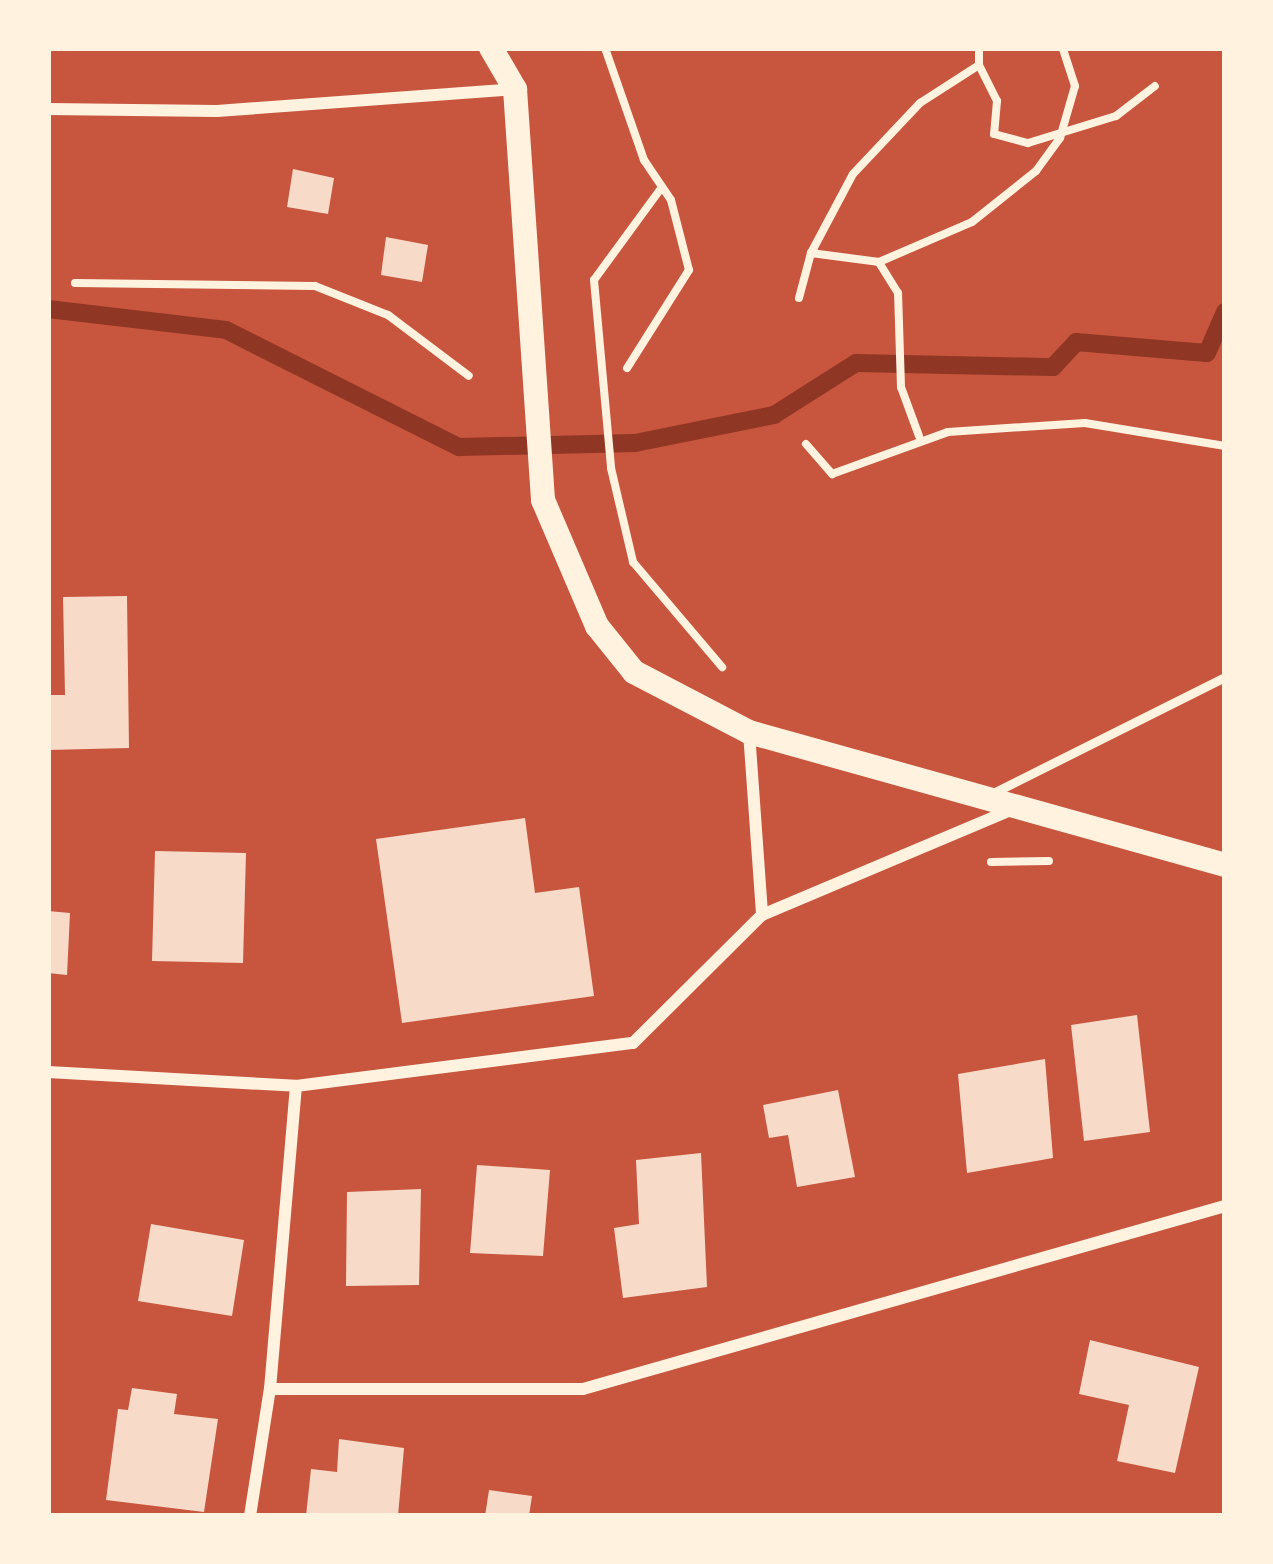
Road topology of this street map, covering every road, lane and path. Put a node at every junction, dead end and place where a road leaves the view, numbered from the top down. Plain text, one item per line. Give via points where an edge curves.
1 (490, 48) edge
2 (605, 48) edge
3 (979, 48) edge
4 (1063, 48) edge
5 (979, 65) junction
6 (1155, 86) dead end
7 (515, 88) junction
8 (48, 109) edge
9 (1060, 138) junction
10 (662, 187) junction
11 (811, 254) junction
12 (879, 262) junction
13 (75, 283) dead end
14 (799, 298) dead end
15 (626, 368) dead end
16 (470, 376) dead end
17 (919, 436) junction
18 (806, 444) dead end
19 (1225, 446) edge
20 (1225, 677) edge
21 (740, 683) dead end
22 (749, 732) junction
23 (986, 796) junction
24 (1022, 806) junction
25 (1225, 865) edge
26 (763, 915) junction
27 (48, 1072) edge
28 (296, 1086) junction
29 (1225, 1206) edge
30 (270, 1389) junction
31 (250, 1516) edge

1 - 7 main road
2 - 10 path via 644,160
3 - 5 path
4 - 9 path via 1075,86
5 - 9 path via 997,101 994,134 1028,143
5 - 11 path via 920,103 853,174
6 - 9 path via 1116,116
7 - 8 street via 217,111
7 - 22 main road via 543,500 598,626 634,672
9 - 12 path via 1036,171 972,222
10 - 15 path via 688,270
10 - 21 path via 594,280 610,468 634,562 696,644
11 - 12 path
11 - 14 path
12 - 17 path via 898,293 901,387
13 - 16 path via 315,286 388,314
17 - 18 path via 832,474
17 - 19 path via 1085,423
20 - 23 lane
22 - 23 main road
22 - 26 street
23 - 24 main road
24 - 25 main road
24 - 26 street
26 - 28 street via 633,1043
27 - 28 street
28 - 30 street
29 - 30 street via 584,1388
30 - 31 street

